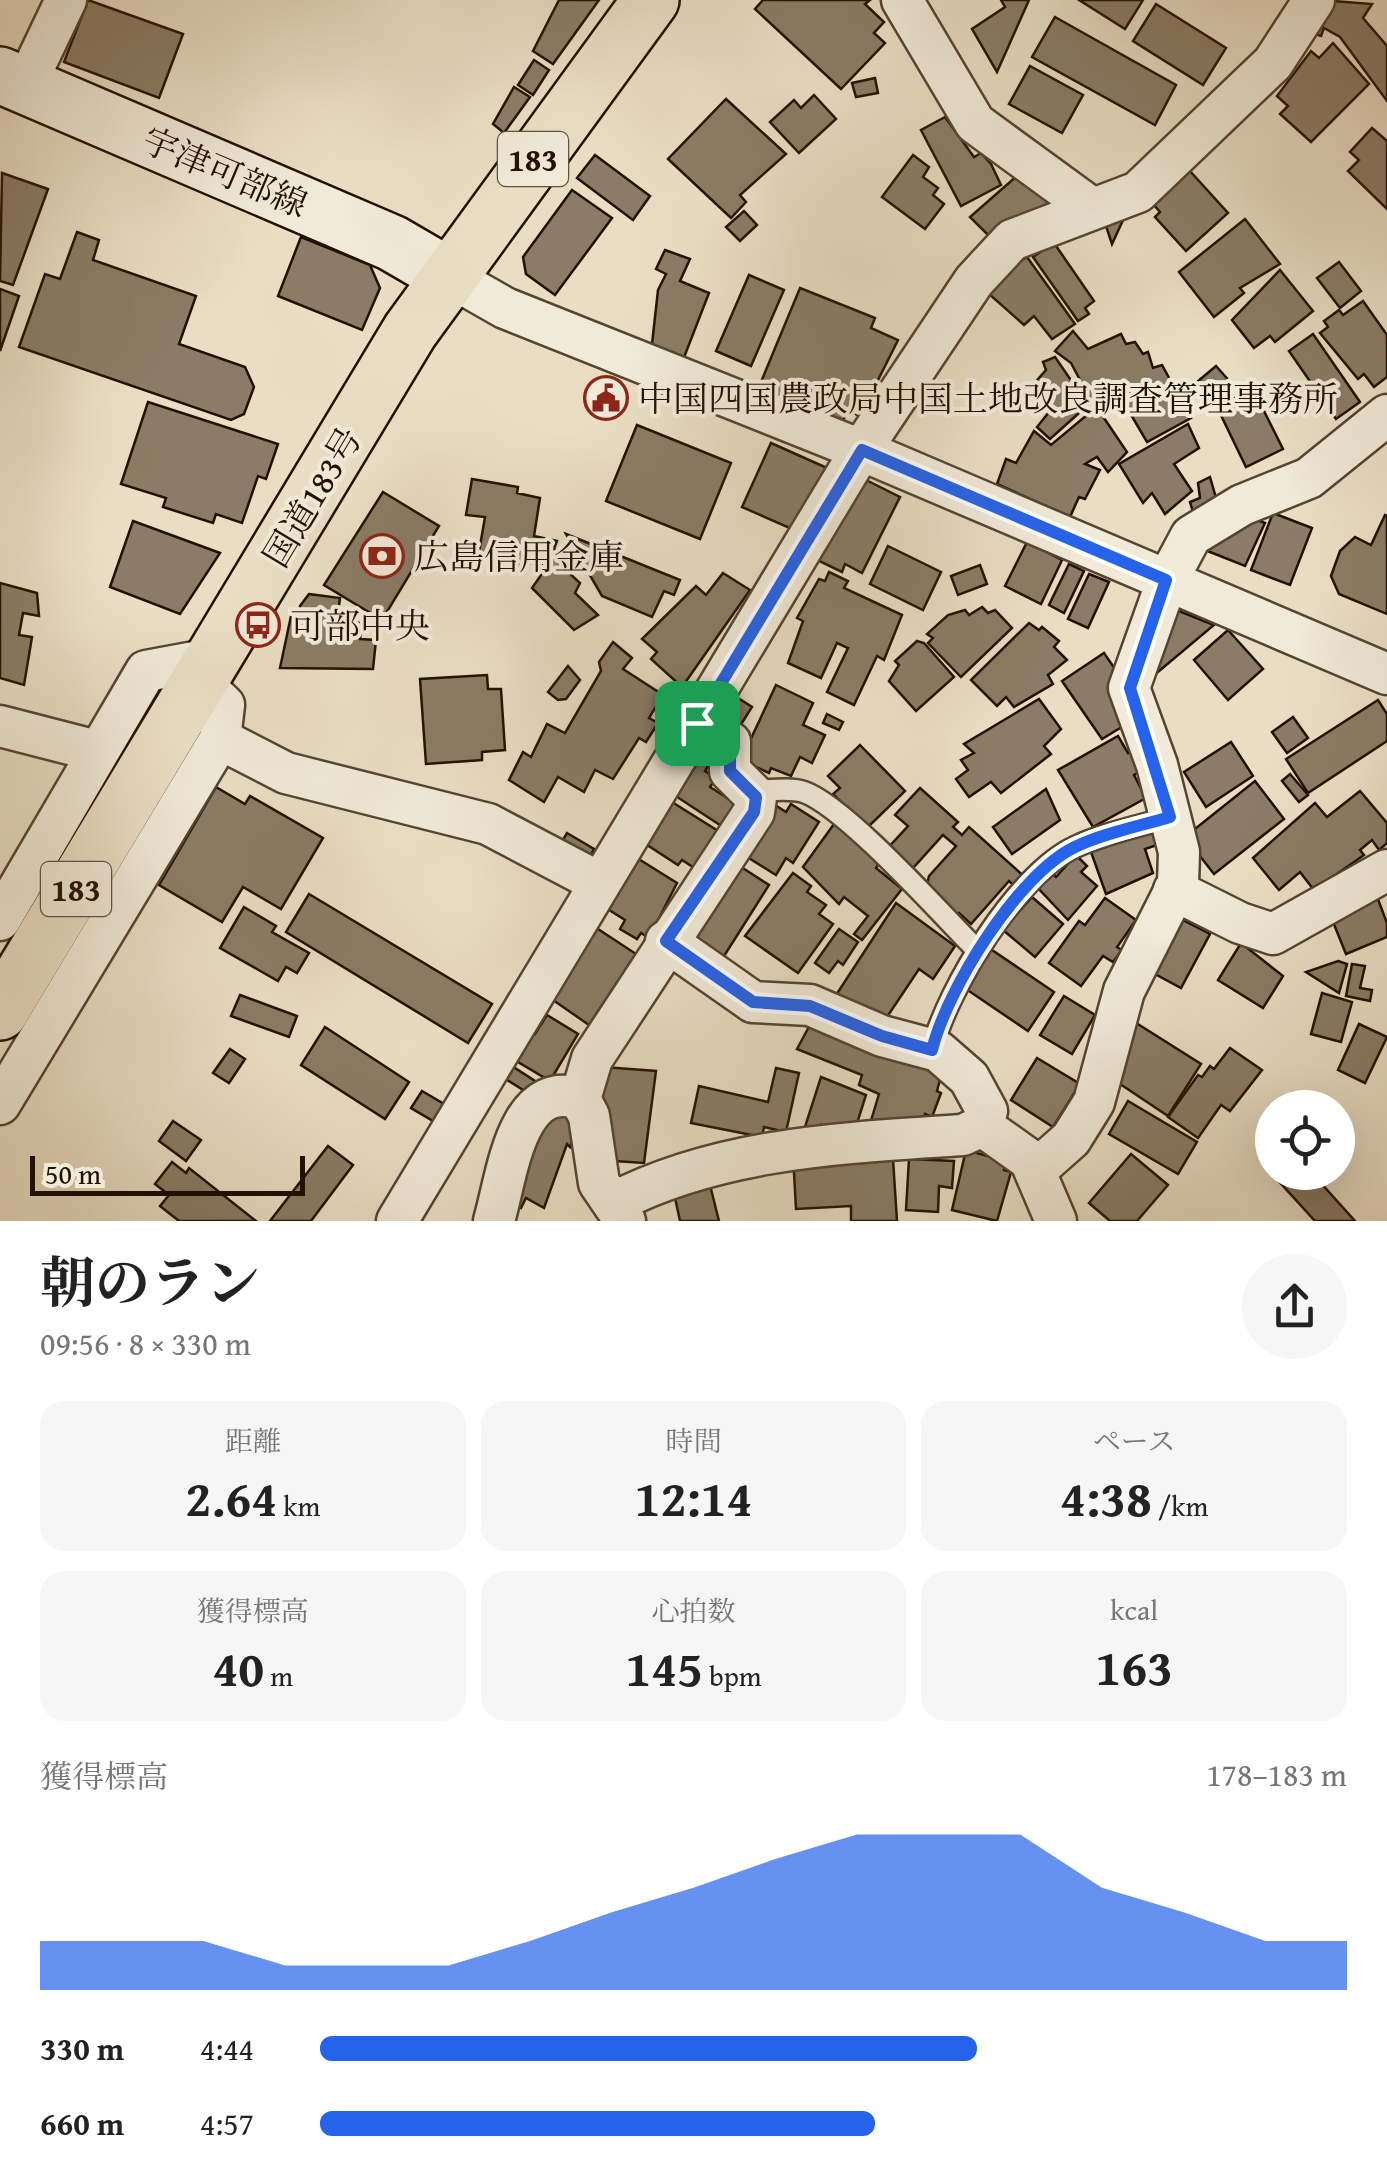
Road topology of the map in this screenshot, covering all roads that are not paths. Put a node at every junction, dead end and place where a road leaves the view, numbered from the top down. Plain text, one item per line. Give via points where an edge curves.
1 (66, 0) edge
2 (650, 0) edge
3 (902, 0) edge
4 (1314, 0) edge
5 (12, 80) edge
6 (1090, 208) junction
7 (448, 275) junction
8 (1387, 415) edge
9 (862, 450) junction
10 (1166, 580) junction
11 (209, 671) junction
12 (1387, 674) edge
13 (697, 723) junction
14 (0, 726) edge
15 (220, 739) junction
16 (97, 751) junction
17 (750, 791) junction
18 (1170, 817) junction
19 (1387, 870) edge
20 (600, 883) junction
21 (1174, 890) junction
22 (0, 920) edge
23 (666, 941) junction
24 (978, 951) junction
25 (0, 1012) edge
26 (932, 1050) junction
27 (580, 1098) junction
28 (0, 1104) edge
29 (982, 1126) junction
30 (1035, 1171) junction
31 (618, 1212) edge
32 (396, 1221) edge
33 (494, 1221) edge
34 (1056, 1221) edge

1 - 5 street
2 - 7 highway, 国道183号 / 183
3 - 6 street via 974,123
4 - 6 street via 1274,63 1138,192
5 - 7 main road, 宇津可部線 via 392,243
6 - 9 street via 1012,240 974,281
7 - 9 street via 505,308
7 - 11 highway, 国道183号 / 183
8 - 10 street via 1309,478 1242,504 1191,536
9 - 10 street
9 - 13 street
10 - 12 street
10 - 18 street via 1130,688
11 - 15 street via 224,705
11 - 16 street via 146,670
11 - 25 highway, 国道183号 / 183
13 - 17 street via 730,742 730,771
13 - 20 street
14 - 16 street
15 - 20 street via 286,773 488,824
15 - 28 street
16 - 22 street
17 - 23 street via 754,812
17 - 24 lane via 803,791 818,800
18 - 21 street via 1179,852
18 - 24 lane via 1075,847 1046,867
19 - 21 street via 1273,934
20 - 32 street
21 - 30 street via 1124,991 1094,1102 1071,1138
23 - 26 street via 753,1002 810,1006
23 - 27 street via 592,1060
24 - 26 lane via 950,996
26 - 29 street via 969,1078 987,1111
27 - 31 street via 600,1183
27 - 33 street via 539,1100 525,1117
29 - 30 street via 1030,1160
29 - 31 street via 964,1135 739,1158
30 - 34 street

